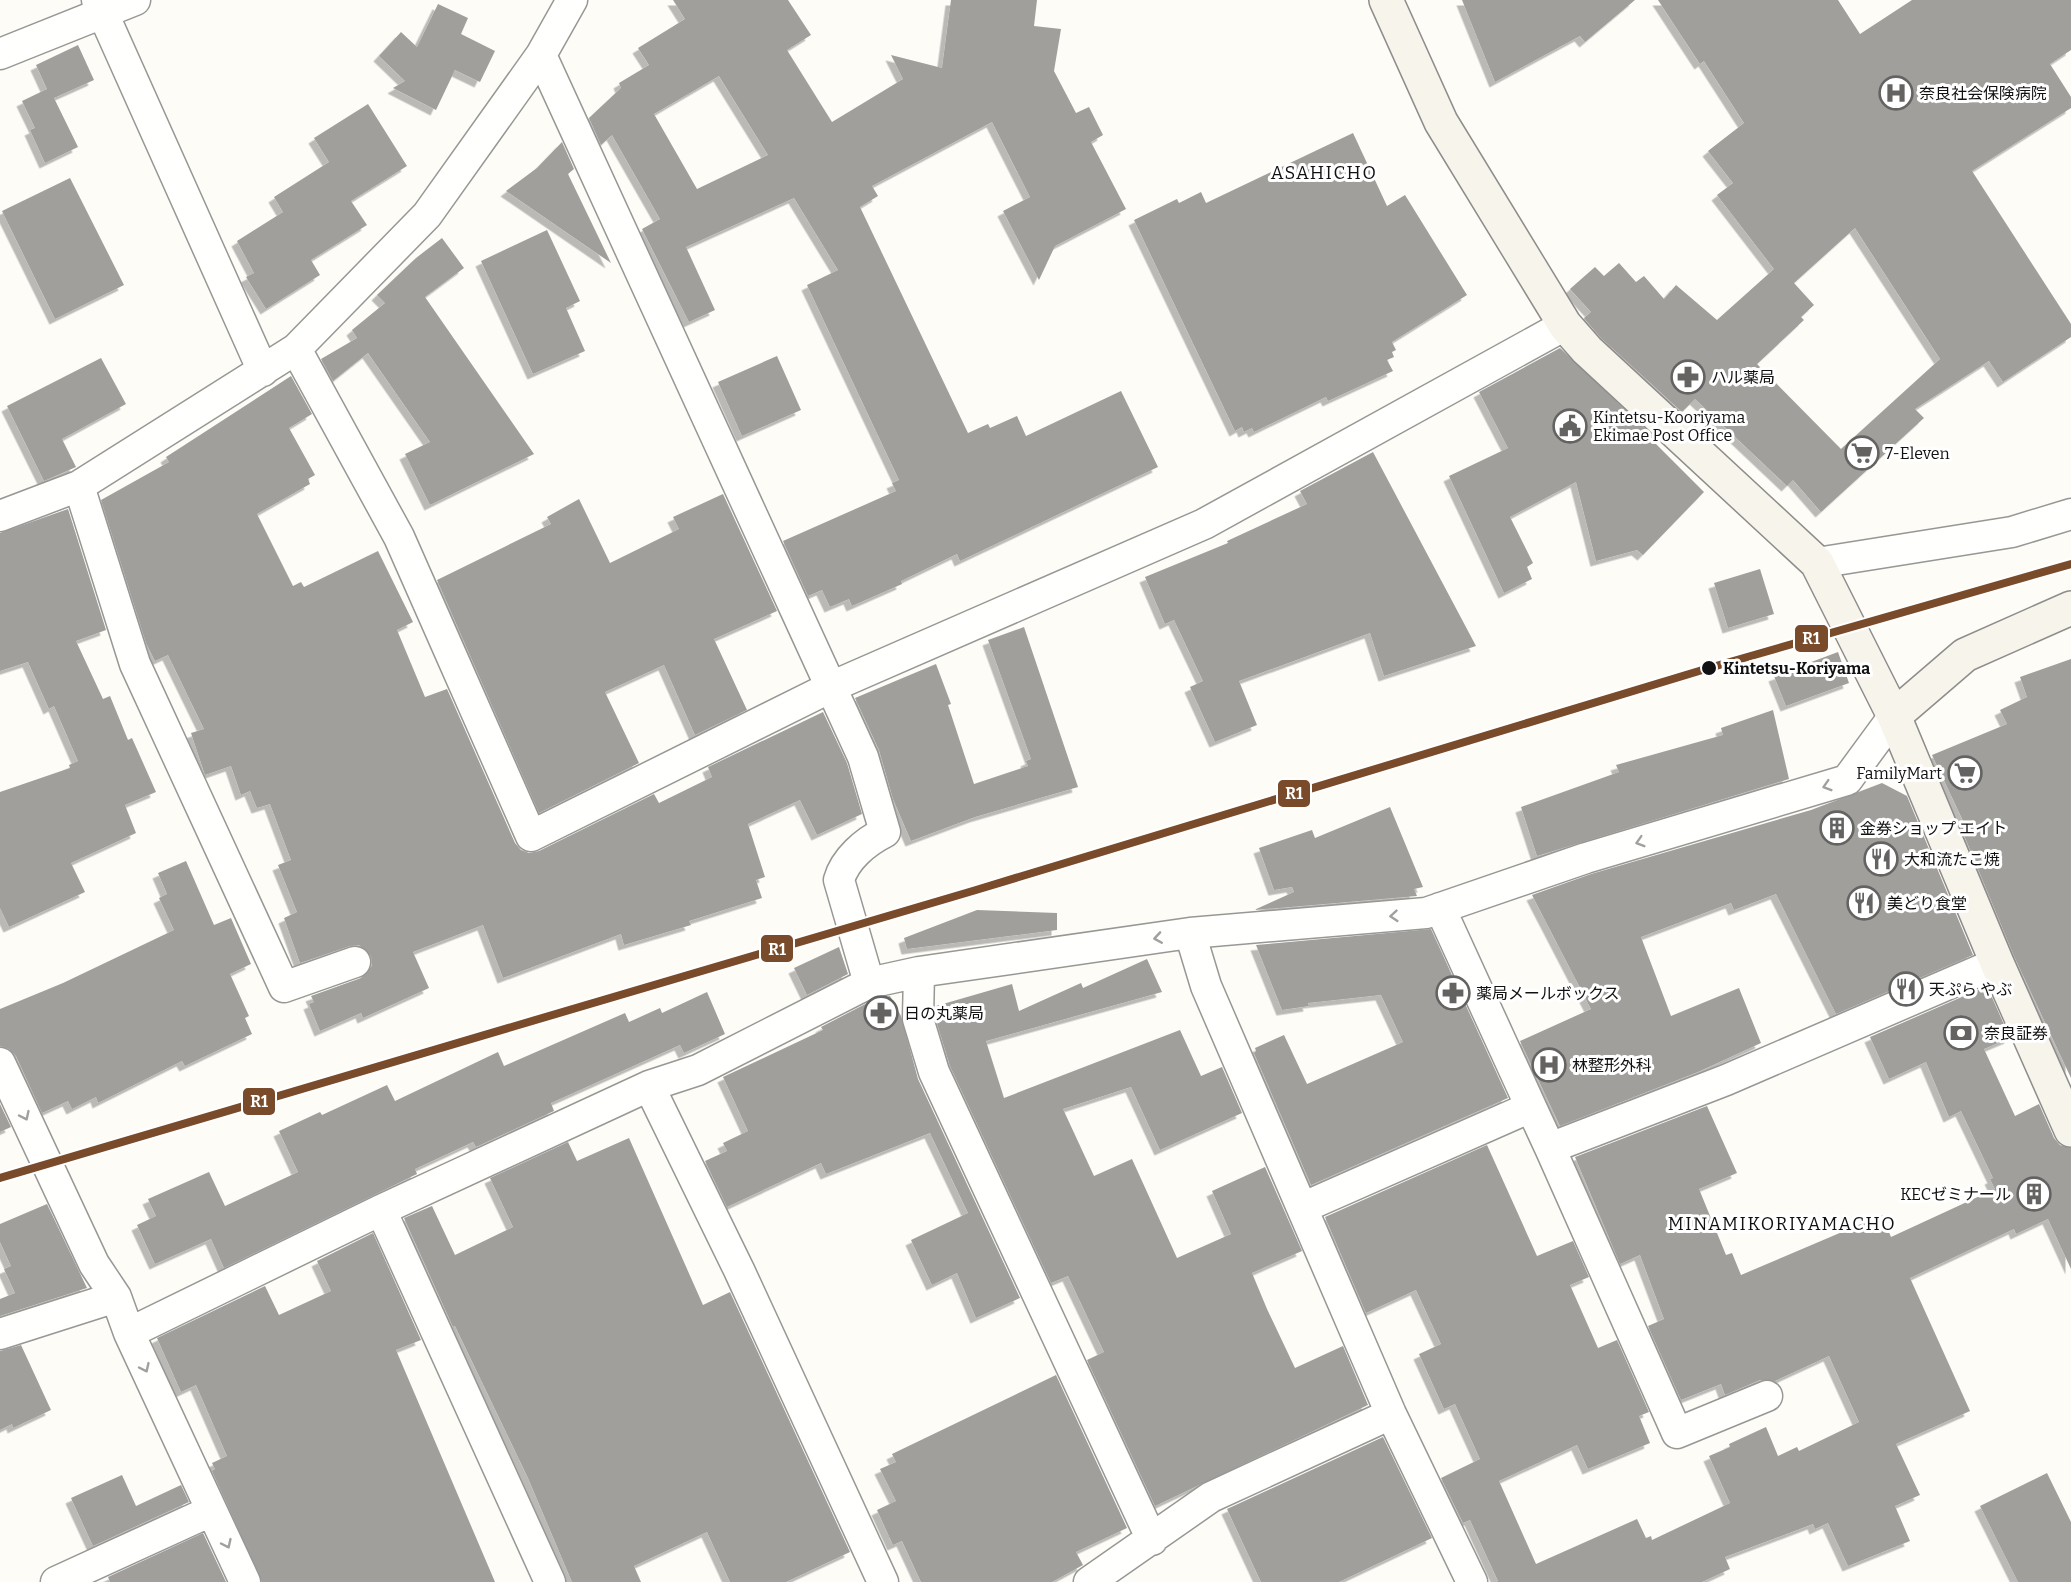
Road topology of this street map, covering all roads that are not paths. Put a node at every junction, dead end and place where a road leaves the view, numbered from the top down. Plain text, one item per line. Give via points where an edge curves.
1 (135, 0) edge
2 (572, 0) edge
3 (1386, 0) edge
4 (99, 6) edge
5 (0, 54) edge
6 (541, 55) junction
7 (1565, 326) junction
8 (296, 349) junction
9 (263, 371) junction
10 (79, 486) junction
11 (2071, 514) edge
12 (0, 516) edge
13 (1817, 563) junction
14 (2071, 608) edge
15 (833, 686) junction
16 (1894, 716) junction
17 (1440, 908) junction
18 (1190, 933) junction
19 (355, 962) dead end
20 (1997, 963) junction
21 (919, 972) junction
22 (869, 983) junction
23 (0, 1063) edge
24 (649, 1086) junction
25 (1531, 1107) junction
26 (2071, 1130) edge
27 (1550, 1148) junction
28 (1302, 1208) junction
29 (381, 1210) junction
30 (116, 1297) junction
31 (129, 1333) junction
32 (0, 1334) edge
33 (1767, 1396) dead end
34 (1391, 1414) junction
35 (211, 1511) junction
36 (1152, 1540) junction
37 (56, 1582) edge
38 (245, 1582) edge
39 (550, 1582) edge
40 (883, 1582) edge
41 (1089, 1582) edge
42 (1472, 1582) edge

1 - 4 street
2 - 6 street
3 - 7 main road via 1440,122
4 - 5 street
4 - 9 street
6 - 8 street via 427,215
6 - 15 street
7 - 13 main road
7 - 15 street via 1204,524
8 - 9 street
8 - 15 street via 399,537 531,836
9 - 10 street
10 - 12 street
10 - 19 street via 135,664 284,987
11 - 13 street via 2012,531
13 - 16 main road
14 - 16 main road via 1965,655
15 - 22 street via 863,757 885,832 870,840 843,868 839,880
16 -> 17 street via 1847,780 1586,858
16 - 20 main road
17 -> 18 street via 1426,913
17 - 25 street
18 -> 21 street
18 - 28 street via 1206,986
20 - 26 main road
20 - 27 street via 1726,1080
21 - 22 street
21 - 36 street via 918,1019 934,1072
22 - 24 street via 698,1070
23 -> 30 street via 94,1264
24 - 29 street
24 - 40 street
25 - 27 street
25 - 28 street
27 - 33 street via 1677,1433
28 - 34 street
29 - 31 street
29 - 39 street
30 - 31 street
30 - 32 street
31 -> 35 street
34 - 36 street via 1211,1497
34 - 42 street
35 - 37 street
35 -> 38 street
36 - 41 street

